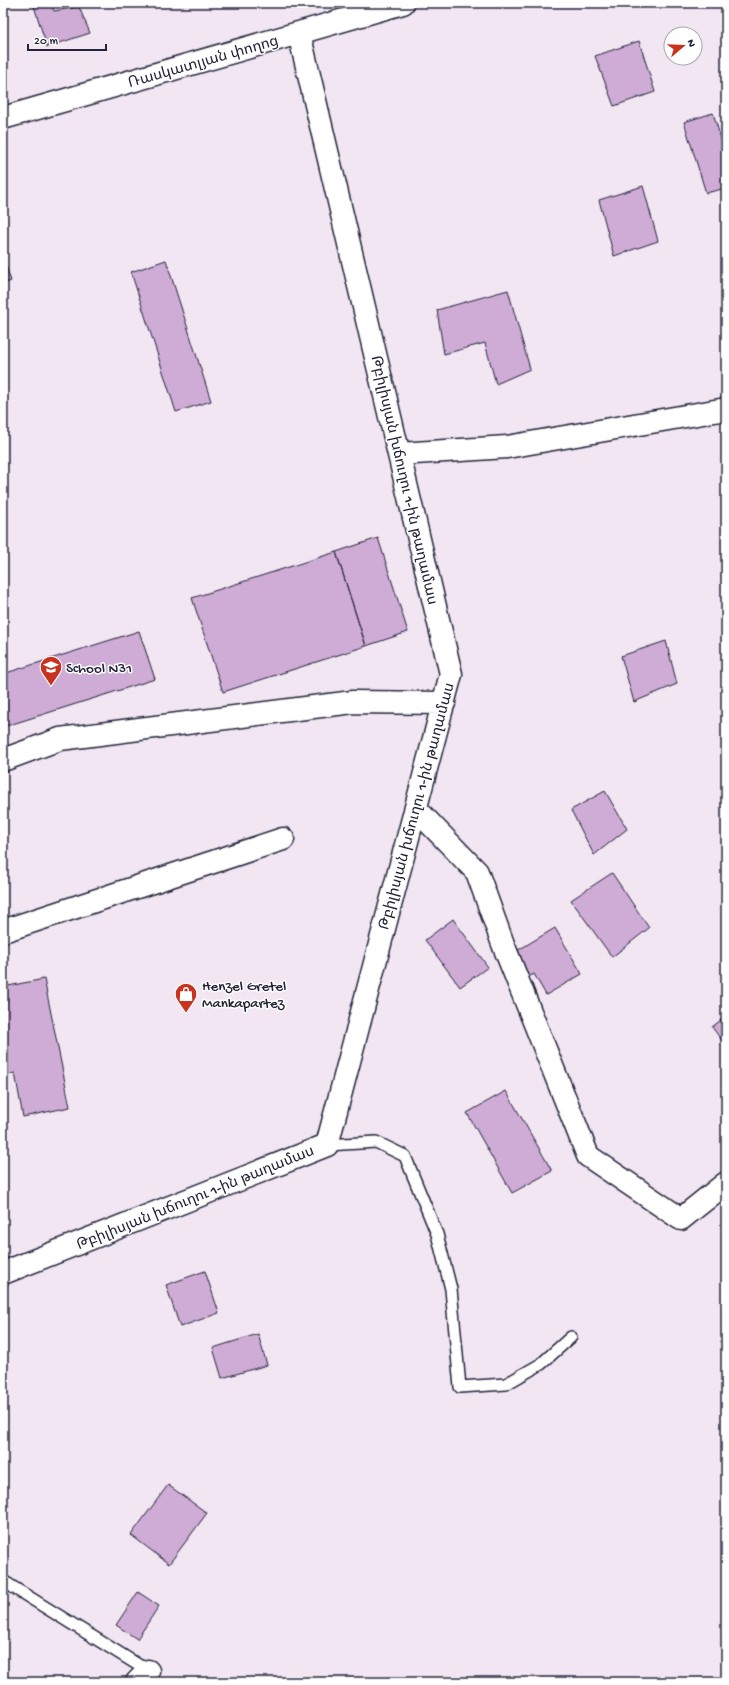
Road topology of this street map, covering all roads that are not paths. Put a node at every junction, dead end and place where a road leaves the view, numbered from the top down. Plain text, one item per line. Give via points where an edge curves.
1 (403, 3) edge
2 (299, 33) junction
3 (3, 118) edge
4 (726, 409) edge
5 (399, 454) junction
6 (444, 703) junction
7 (3, 760) edge
8 (416, 809) junction
9 (283, 840) dead end
10 (3, 931) edge
11 (327, 1145) junction
12 (726, 1183) edge
13 (3, 1272) edge
14 (571, 1337) dead end
15 (3, 1581) edge
16 (143, 1676) edge

1 - 2 street, Ռասկատլյան փողոց
2 - 3 street, Ռասկատլյան փողոց
2 - 5 street, Թբիլիսյան խճուղու 1-ին թաղամաս
4 - 5 street via 507,447
5 - 6 street, Թբիլիսյան խճուղու 1-ին թաղամաս via 451,674
6 - 7 street via 353,702 60,739
6 - 8 street, Թբիլիսյան խճուղու 1-ին թաղամաս
8 - 11 street, Թբիլիսյան խճուղու 1-ին թաղամաս
8 - 12 street via 477,872 588,1156 681,1219
9 - 10 street
11 - 13 street, Թբիլիսյան խճուղու 1-ին թաղամաս
11 - 14 lane via 376,1142 405,1156 437,1234 451,1289 460,1388 506,1384 541,1364
15 - 16 lane

